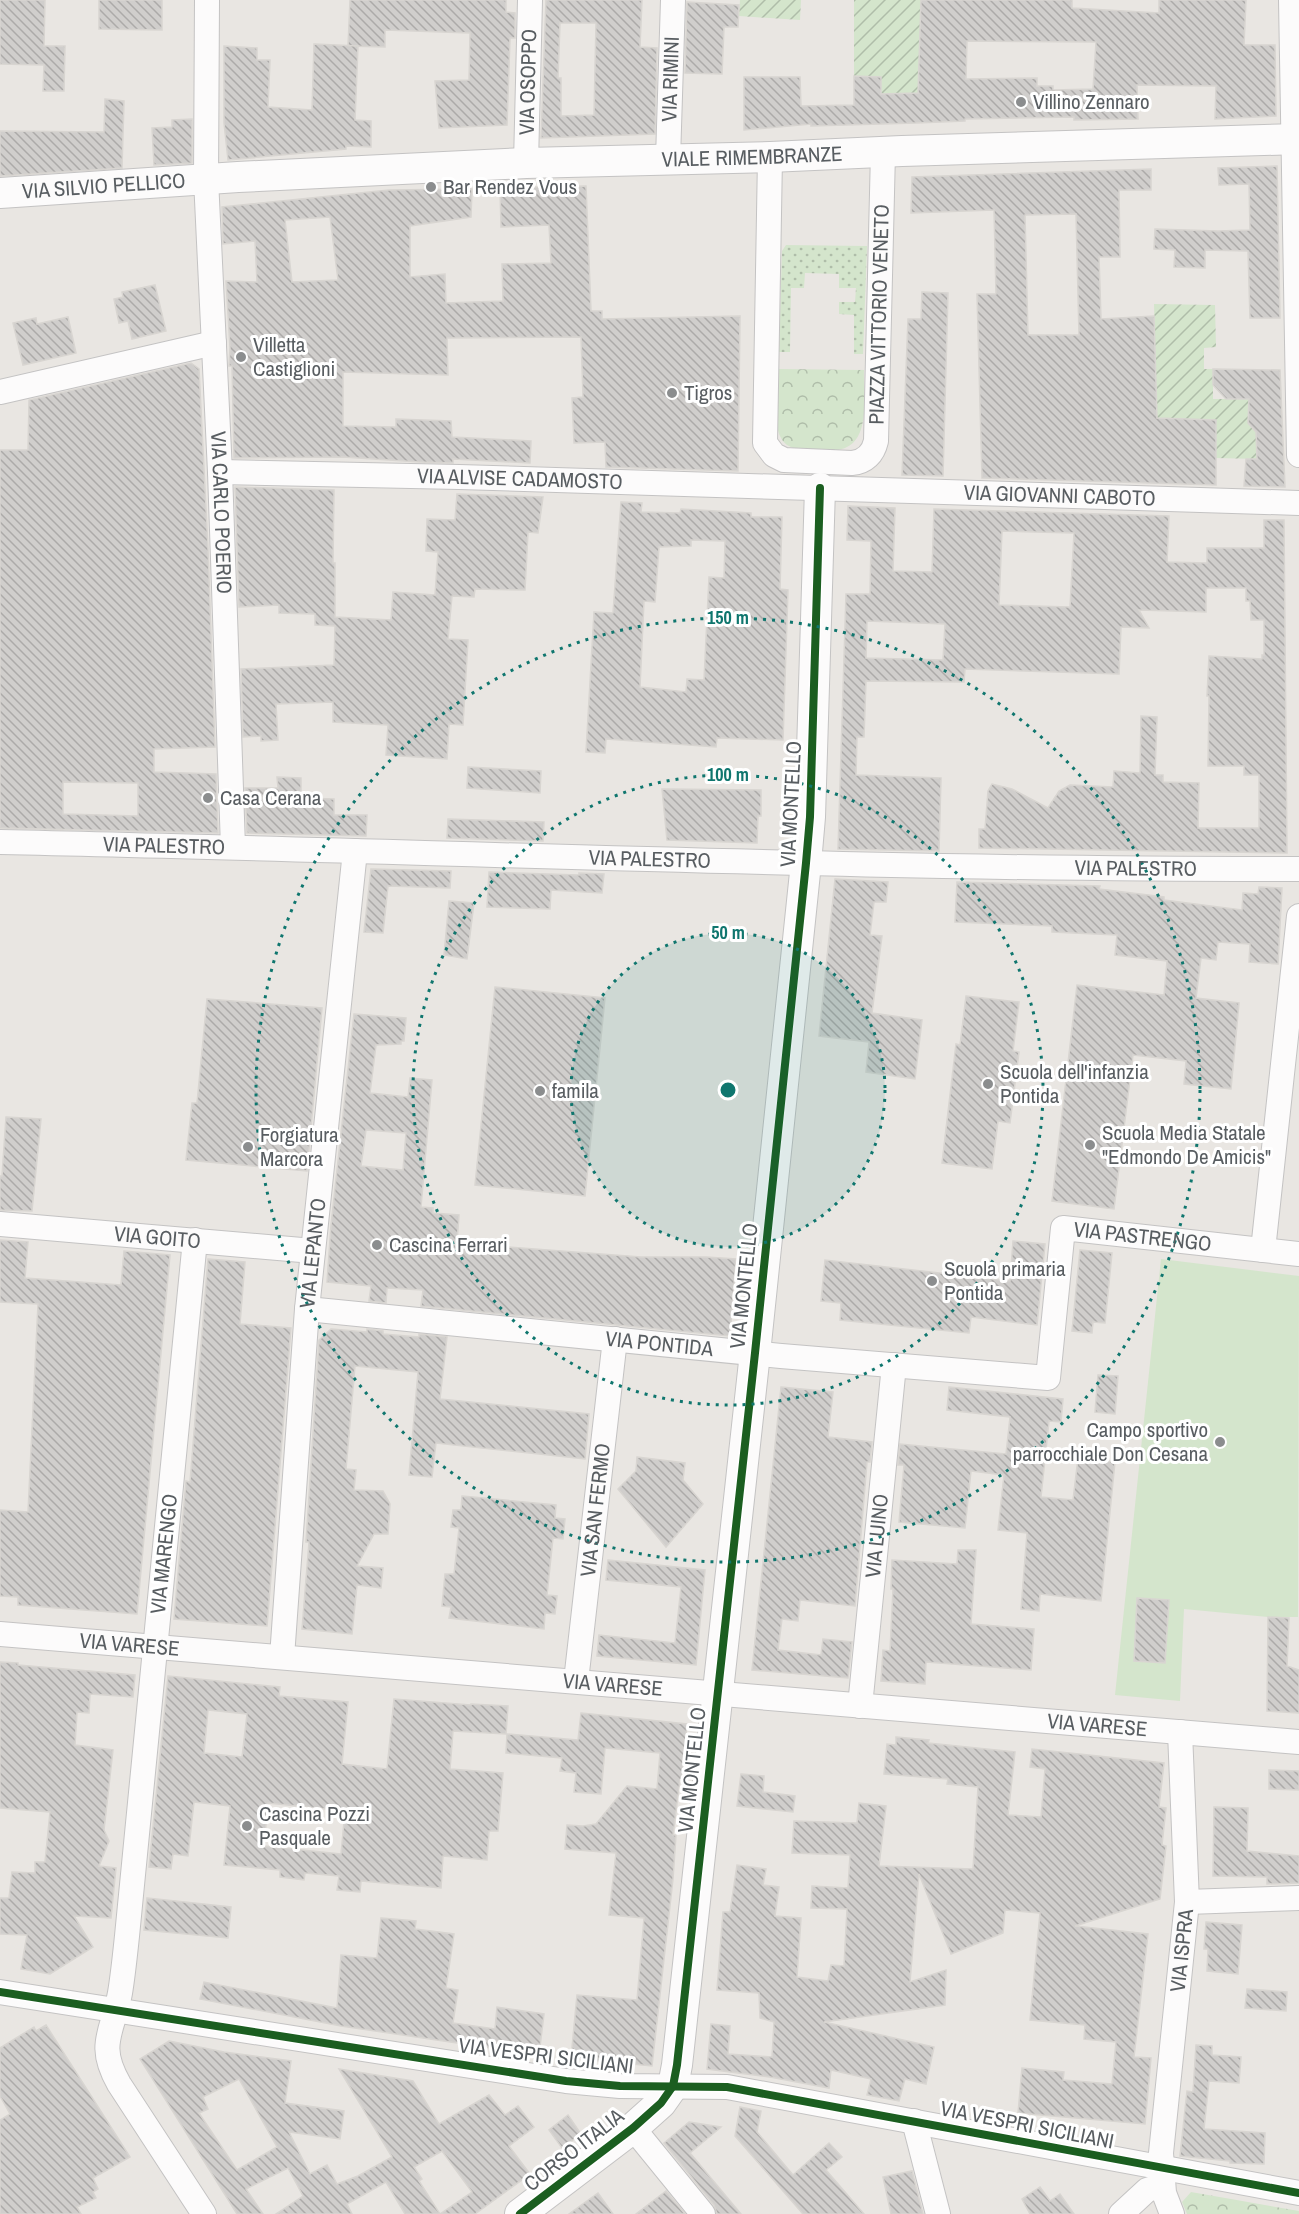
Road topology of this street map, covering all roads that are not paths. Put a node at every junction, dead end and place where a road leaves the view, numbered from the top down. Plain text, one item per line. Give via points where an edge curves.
1 (207, 0) edge
2 (530, 0) edge
3 (672, 0) edge
4 (1291, 0) edge
5 (1296, 139) edge
6 (883, 152) junction
7 (770, 157) junction
8 (668, 159) junction
9 (526, 163) junction
10 (206, 179) junction
11 (0, 193) edge
12 (214, 343) junction
13 (0, 392) edge
14 (1299, 455) edge
15 (784, 460) junction
16 (852, 463) junction
17 (220, 472) junction
18 (820, 488) junction
19 (1299, 503) edge
20 (0, 842) edge
21 (233, 847) junction
22 (356, 851) junction
23 (806, 863) junction
24 (1299, 869) edge
25 (1299, 916) edge
26 (0, 1224) edge
27 (195, 1240) junction
28 (1263, 1250) junction
29 (313, 1251) junction
30 (1299, 1254) edge
31 (308, 1309) junction
32 (615, 1339) junction
33 (755, 1353) junction
34 (894, 1365) junction
35 (1048, 1378) joint
36 (0, 1634) edge
37 (155, 1646) junction
38 (282, 1657) junction
39 (576, 1681) junction
40 (719, 1694) junction
41 (860, 1706) junction
42 (1180, 1732) junction
43 (1299, 1742) edge
44 (1299, 1898) edge
45 (1187, 1902) junction
46 (0, 1992) edge
47 (116, 2010) junction
48 (673, 2086) junction
49 (915, 2121) junction
50 (633, 2128) junction
51 (1163, 2177) junction
52 (1299, 2193) edge
53 (204, 2214) edge
54 (520, 2214) edge
55 (703, 2214) edge
56 (938, 2214) edge
57 (1121, 2214) edge
58 (1172, 2214) edge

1 - 10 street, VIA CARLO POERIO
2 - 9 street, VIA OSOPPO
3 - 8 street, VIA RIMINI
4 - 5 street
5 - 6 street, VIALE RIMEMBRANZE
5 - 14 street
6 - 7 street, VIALE RIMEMBRANZE
6 - 16 street, PIAZZA VITTORIO VENETO via 876,441 868,456
7 - 8 street, VIALE RIMEMBRANZE
7 - 15 street via 764,436 770,452
8 - 9 street, VIALE RIMEMBRANZE
9 - 10 street, VIALE RIMEMBRANZE
10 - 11 street, VIA SILVIO PELLICO
10 - 12 street, VIA CARLO POERIO
12 - 13 street
12 - 17 street, VIA CARLO POERIO
15 - 16 street
15 - 18 street
16 - 18 street, PIAZZA VITTORIO VENETO
17 - 18 street, VIA ALVISE CADAMOSTO
17 - 21 street, VIA CARLO POERIO
18 - 19 street, VIA GIOVANNI CABOTO
18 - 23 street, VIA MONTELLO
20 - 21 street, VIA PALESTRO
21 - 22 street, VIA PALESTRO
22 - 23 street, VIA PALESTRO
22 - 29 street, VIA LEPANTO
23 - 24 street, VIA PALESTRO
23 - 33 street, VIA MONTELLO
25 - 28 street
26 - 27 street, VIA GOITO
27 - 29 street, VIA GOITO
27 - 37 street, VIA MARENGO
28 - 30 street, VIA PASTRENGO
28 - 35 street, VIA PASTRENGO via 1063,1228
29 - 31 street, VIA LEPANTO
31 - 32 street, VIA PONTIDA
31 - 38 street, VIA LEPANTO
32 - 33 street, VIA PONTIDA
32 - 39 street, VIA SAN FERMO
33 - 34 street, VIA PONTIDA
33 - 40 street, VIA MONTELLO
34 - 35 street, VIA PONTIDA
34 - 41 street, VIA LUINO
36 - 37 street, VIA VARESE
37 - 38 street, VIA VARESE
37 - 47 street, VIA MARENGO via 127,1936
38 - 39 street, VIA VARESE
39 - 40 street, VIA VARESE
40 - 41 street, VIA VARESE
40 - 48 street, VIA MONTELLO
41 - 42 street, VIA VARESE
42 - 43 street, VIA VARESE
42 - 45 street, VIA ISPRA
44 - 45 street
45 - 51 street, VIA ISPRA via 1161,2153
46 - 47 street, VIA VESPRI SICILIANI
47 - 48 street, VIA VESPRI SICILIANI via 566,2081
47 - 53 street, VIA MARENGO via 108,2037 109,2065
48 - 49 street, VIA VESPRI SICILIANI via 727,2086
48 - 50 street, CORSO ITALIA via 661,2103
49 - 51 street, VIA VESPRI SICILIANI
49 - 56 street
50 - 54 street, CORSO ITALIA
50 - 55 street
51 - 52 street, VIA VESPRI SICILIANI
51 - 57 street
51 - 58 street, VIA ISPRA

